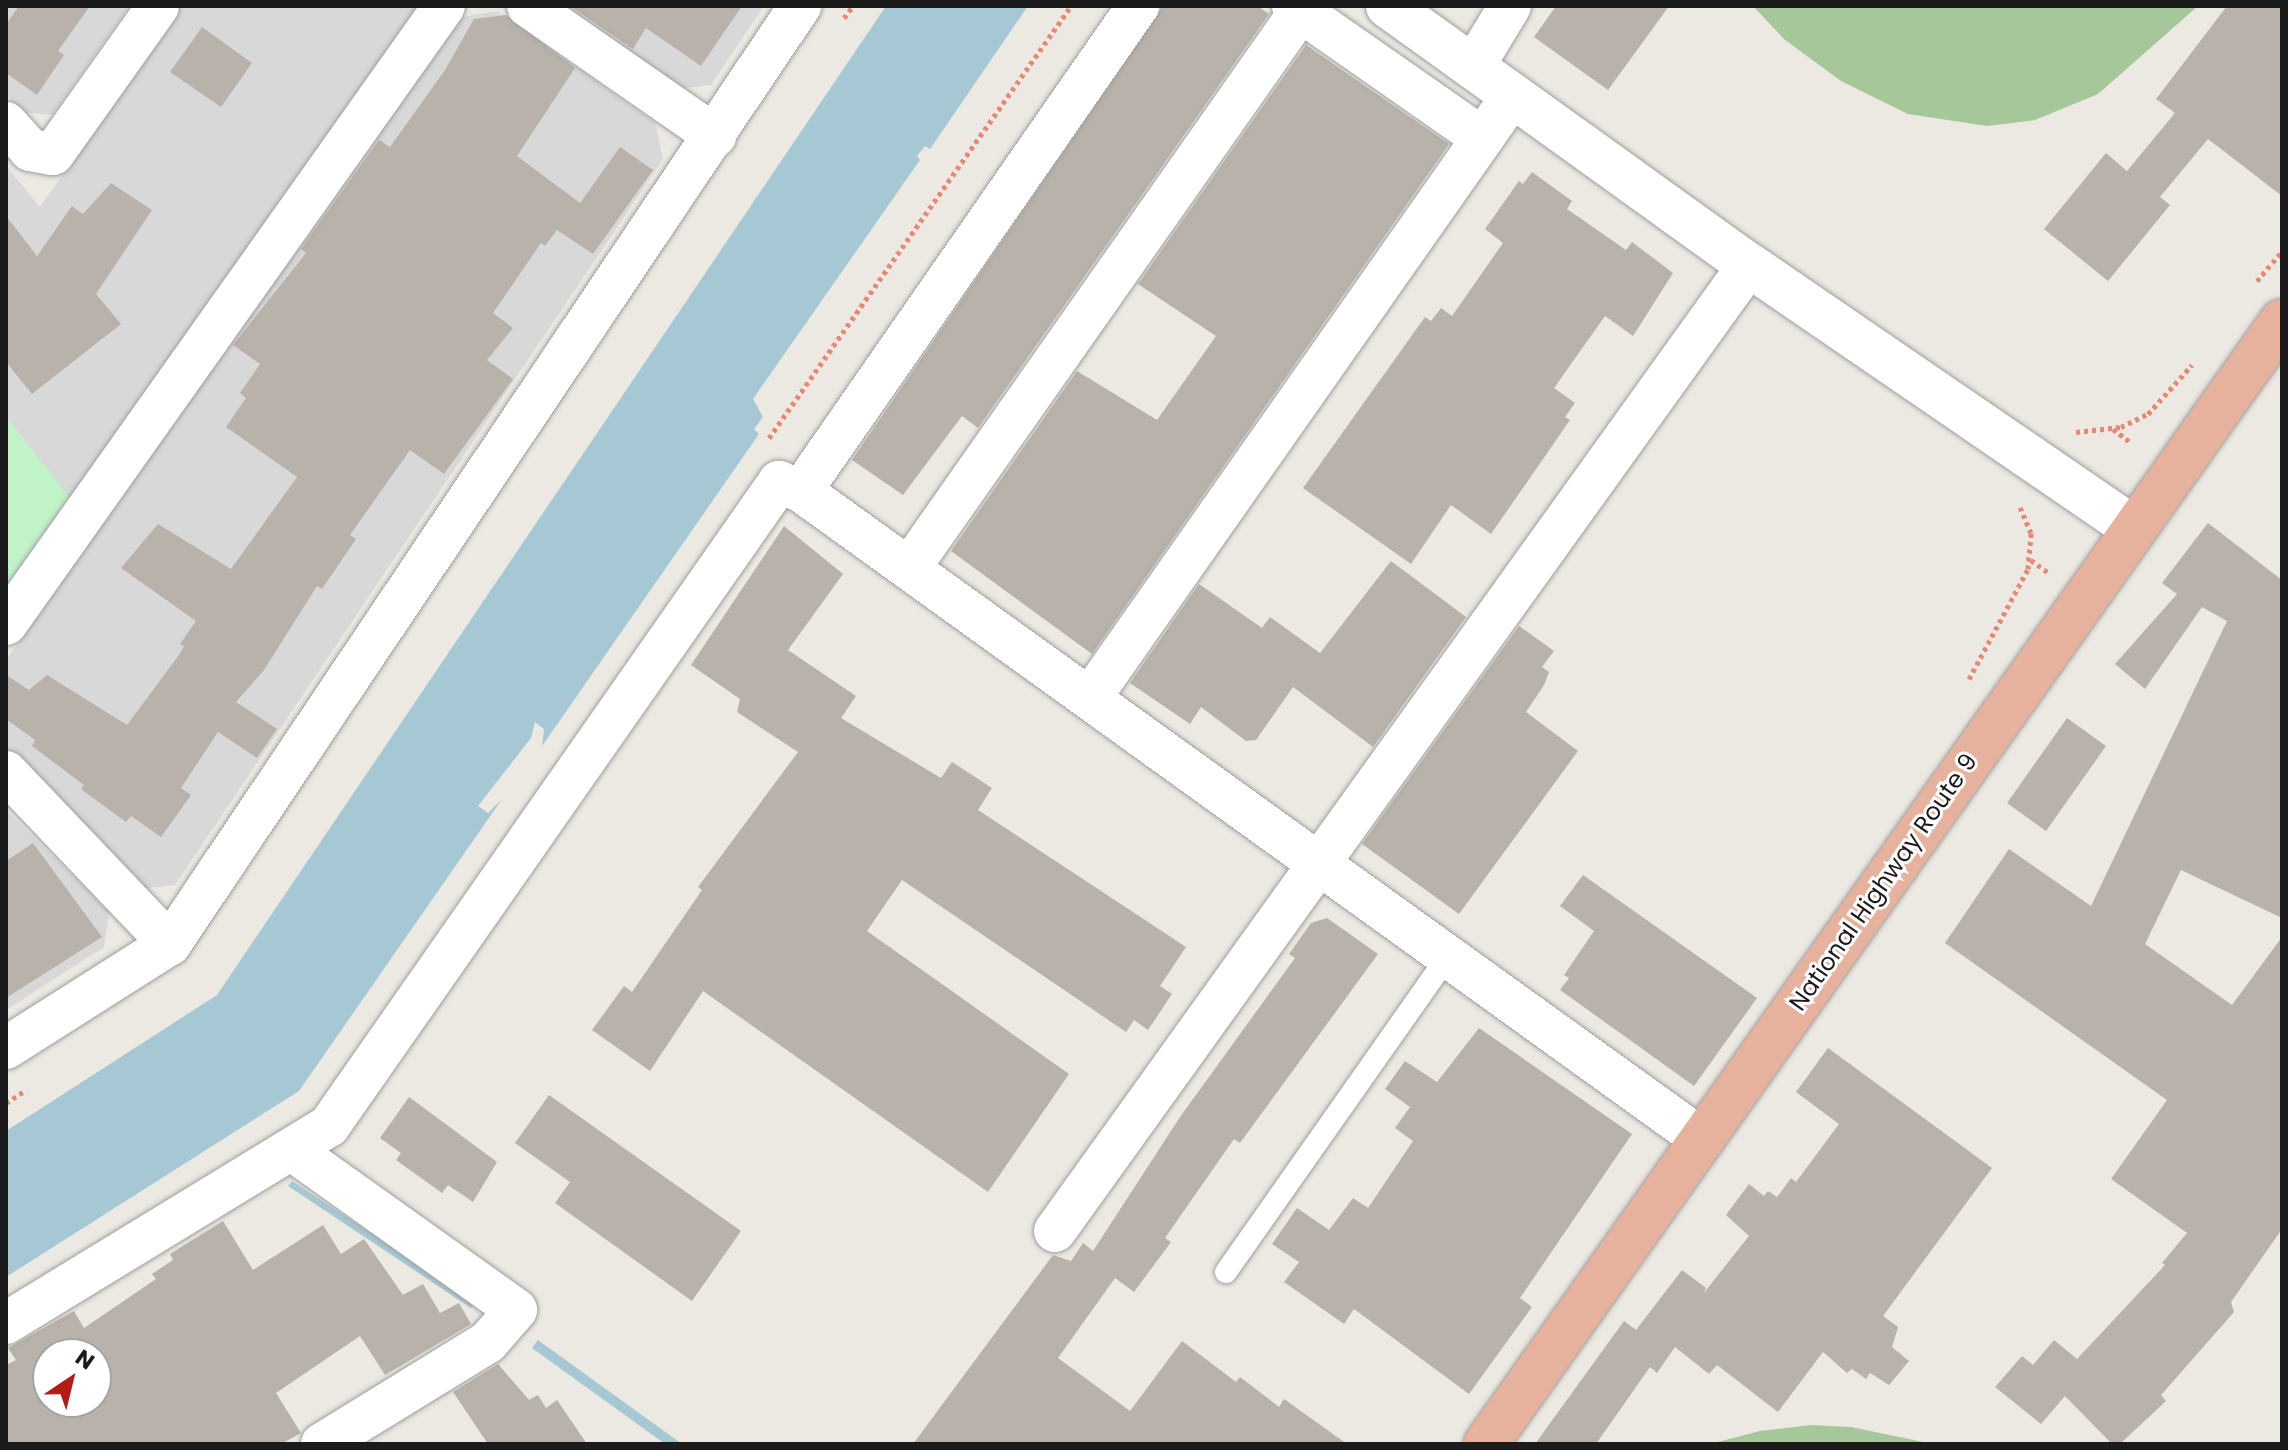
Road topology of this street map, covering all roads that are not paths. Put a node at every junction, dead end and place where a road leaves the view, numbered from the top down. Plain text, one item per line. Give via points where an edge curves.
1 (158, 6) edge
2 (444, 6) edge
3 (528, 6) edge
4 (800, 6) edge
5 (1138, 6) edge
6 (1388, 6) edge
7 (1510, 6) edge
8 (1299, 8) edge
9 (1473, 67) junction
10 (1513, 95) junction
11 (6, 123) edge
12 (715, 136) junction
13 (1482, 138) junction
14 (1749, 265) junction
15 (2282, 321) edge
16 (801, 491) junction
17 (2132, 527) junction
18 (910, 567) junction
19 (6, 624) edge
20 (1090, 698) junction
21 (6, 772) edge
22 (1318, 864) junction
23 (170, 944) junction
24 (1447, 957) junction
25 (6, 1048) edge
26 (1703, 1140) junction
27 (292, 1150) junction
28 (1055, 1231) dead end
29 (1226, 1272) dead end
30 (6, 1323) edge
31 (322, 1444) edge
32 (1486, 1444) edge

1 - 11 street via 53,154 30,150
2 - 19 street
3 - 12 street
4 - 12 street
5 - 16 street
6 - 9 street
7 - 9 street
8 - 13 street
8 - 18 street
9 - 10 street
10 - 13 street
10 - 14 street
12 - 23 street
13 - 20 street
14 - 17 street
14 - 22 street
15 - 17 highway, National Highway Route 9
16 - 18 street
16 - 27 street via 779,482 329,1126
17 - 26 highway, National Highway Route 9
18 - 20 street
20 - 22 street
21 - 23 street
22 - 24 street
22 - 28 street
23 - 25 street
24 - 26 street
24 - 29 lane
26 - 32 highway, National Highway Route 9
27 - 30 street
27 - 31 street via 516,1310 488,1342

